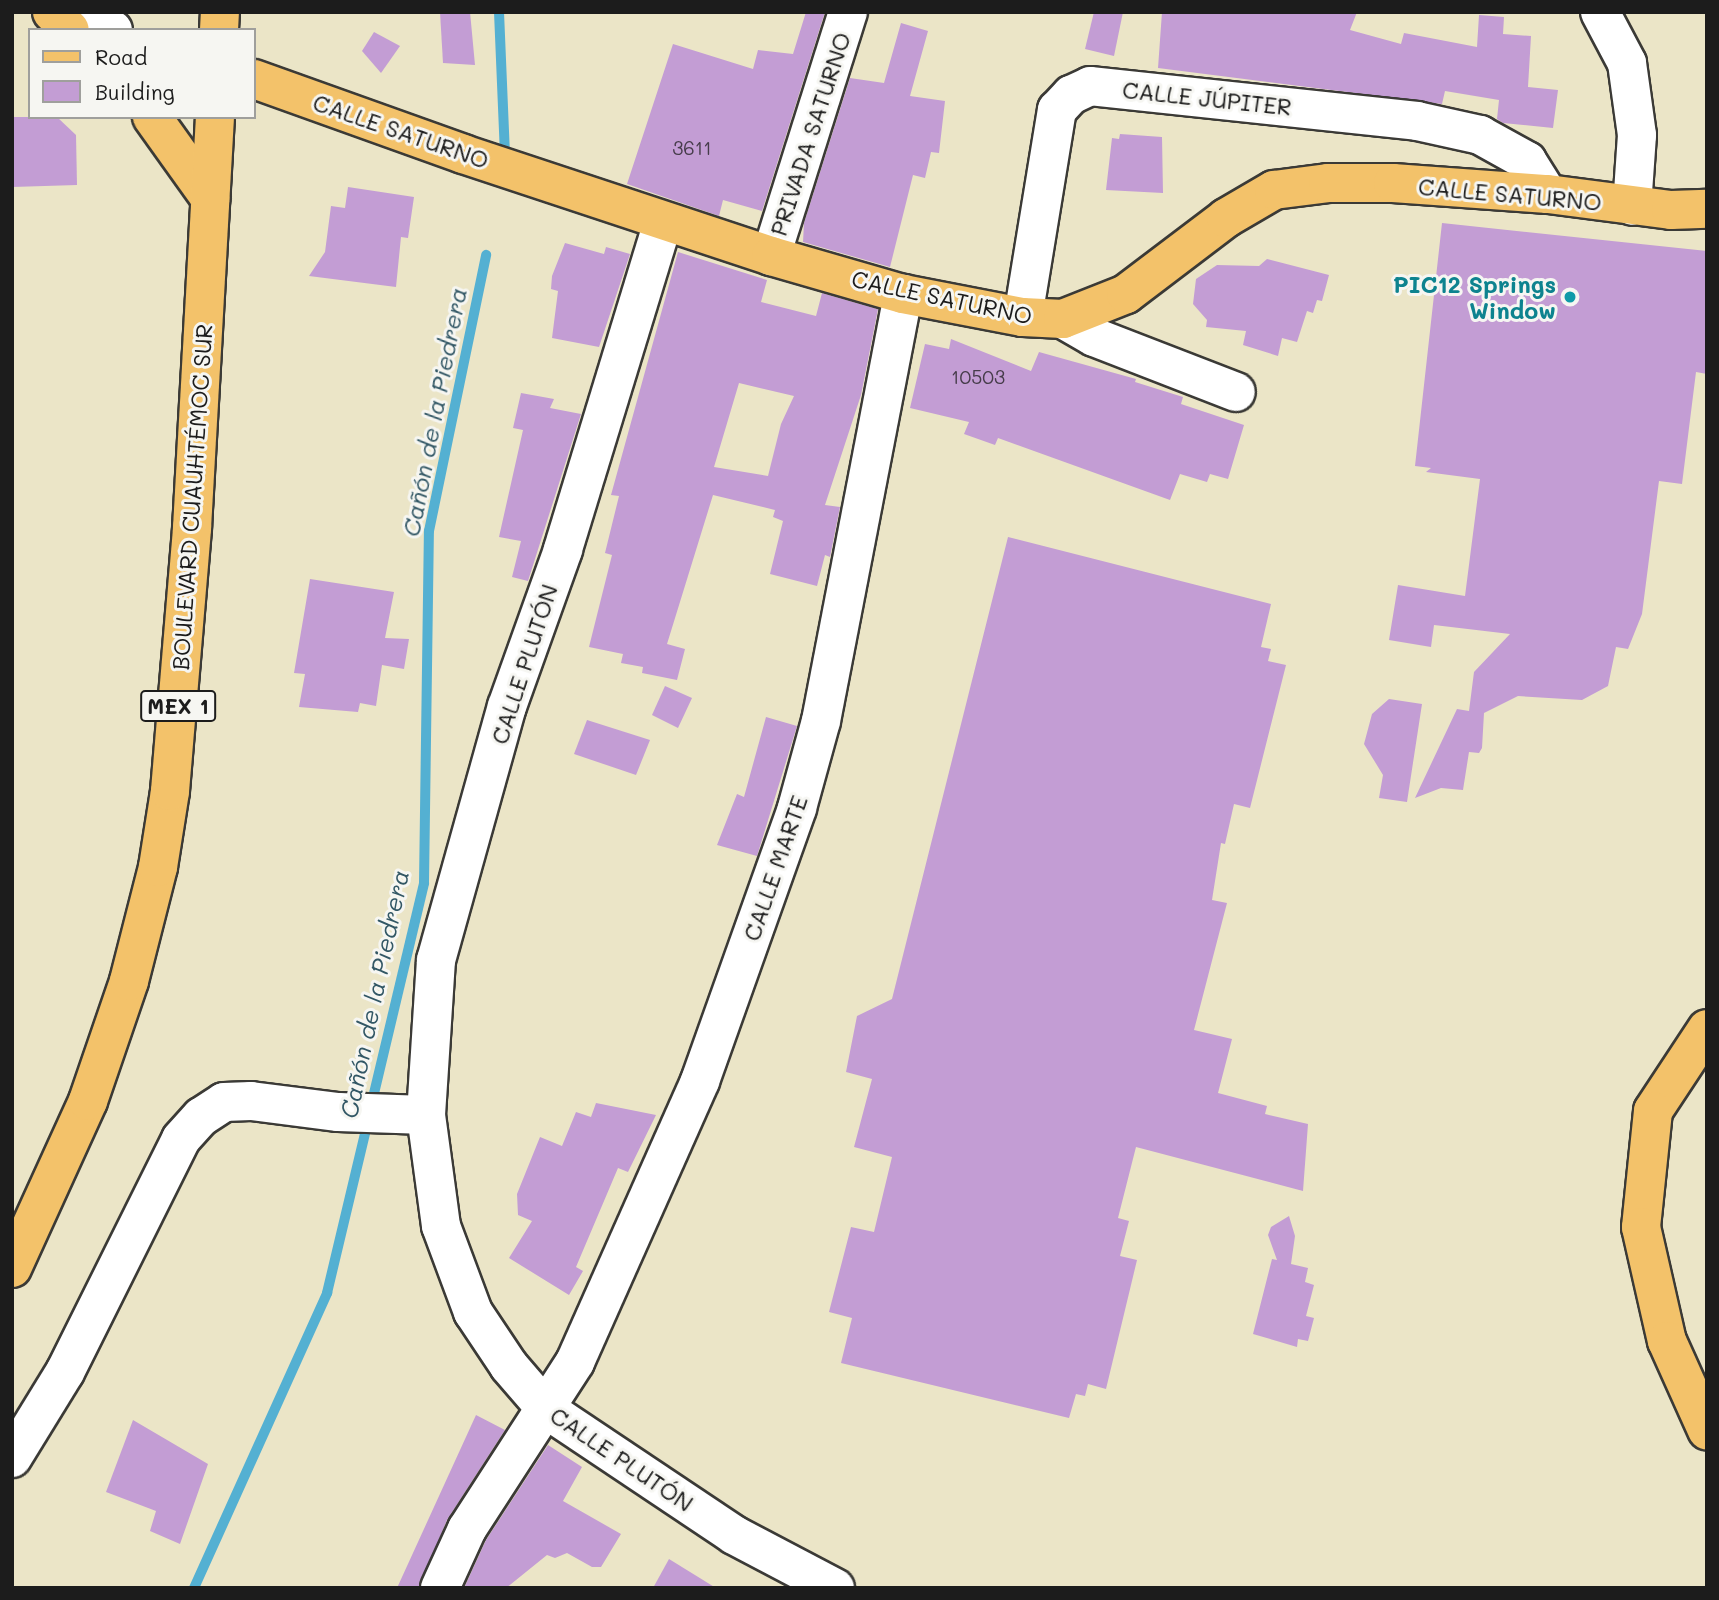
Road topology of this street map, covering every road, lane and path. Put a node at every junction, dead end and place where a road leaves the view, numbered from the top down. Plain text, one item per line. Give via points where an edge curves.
1 (52, 12) edge
2 (61, 12) edge
3 (848, 12) edge
4 (1600, 12) edge
5 (68, 28) edge
6 (107, 28) edge
7 (256, 80) edge
8 (153, 119) edge
9 (215, 119) edge
10 (1548, 194) junction
11 (210, 198) junction
12 (1632, 206) junction
13 (1707, 209) edge
14 (663, 222) junction
15 (771, 256) junction
16 (903, 294) junction
17 (1023, 317) junction
18 (1063, 319) junction
19 (1236, 392) dead end
20 (1707, 1029) edge
21 (426, 1115) junction
22 (12, 1268) edge
23 (546, 1409) junction
24 (1707, 1430) edge
25 (12, 1458) edge
26 (439, 1588) edge
27 (835, 1588) edge

1 - 5 main road
2 - 6 street
3 - 15 street, PRIVADA SATURNO
4 - 12 street via 1627,63 1637,135
7 - 14 main road, CALLE SATURNO
8 - 11 main road
9 - 11 main road, BOULEVARD CUAUHTÉMOC SUR / MEX 1
10 - 12 main road, CALLE SATURNO
10 - 17 street, CALLE JÚPITER via 1527,161 1480,135 1416,121 1090,86 1071,94 1057,110
10 - 18 main road, CALLE SATURNO via 1394,183 1328,183 1274,190 1226,218 1126,294
11 - 22 main road, BOULEVARD CUAUHTÉMOC SUR / MEX 1 via 178,707 158,867 129,981 88,1101
12 - 13 main road, CALLE SATURNO
14 - 15 main road, CALLE SATURNO
14 - 21 street, CALLE PLUTÓN via 563,550 507,706 436,960
15 - 16 main road, CALLE SATURNO
16 - 17 main road, CALLE SATURNO
16 - 23 street, CALLE MARTE via 821,721 797,808 700,1081 613,1284
17 - 18 main road, CALLE SATURNO
18 - 19 street via 1094,337
20 - 24 main road via 1653,1111 1641,1227 1667,1341
21 - 23 street, CALLE PLUTÓN via 440,1226 473,1312 509,1366
21 - 25 street via 224,1102 201,1117 181,1139 65,1372
23 - 26 street, CALLE MARTE via 467,1529
23 - 27 street, CALLE PLUTÓN via 734,1535

